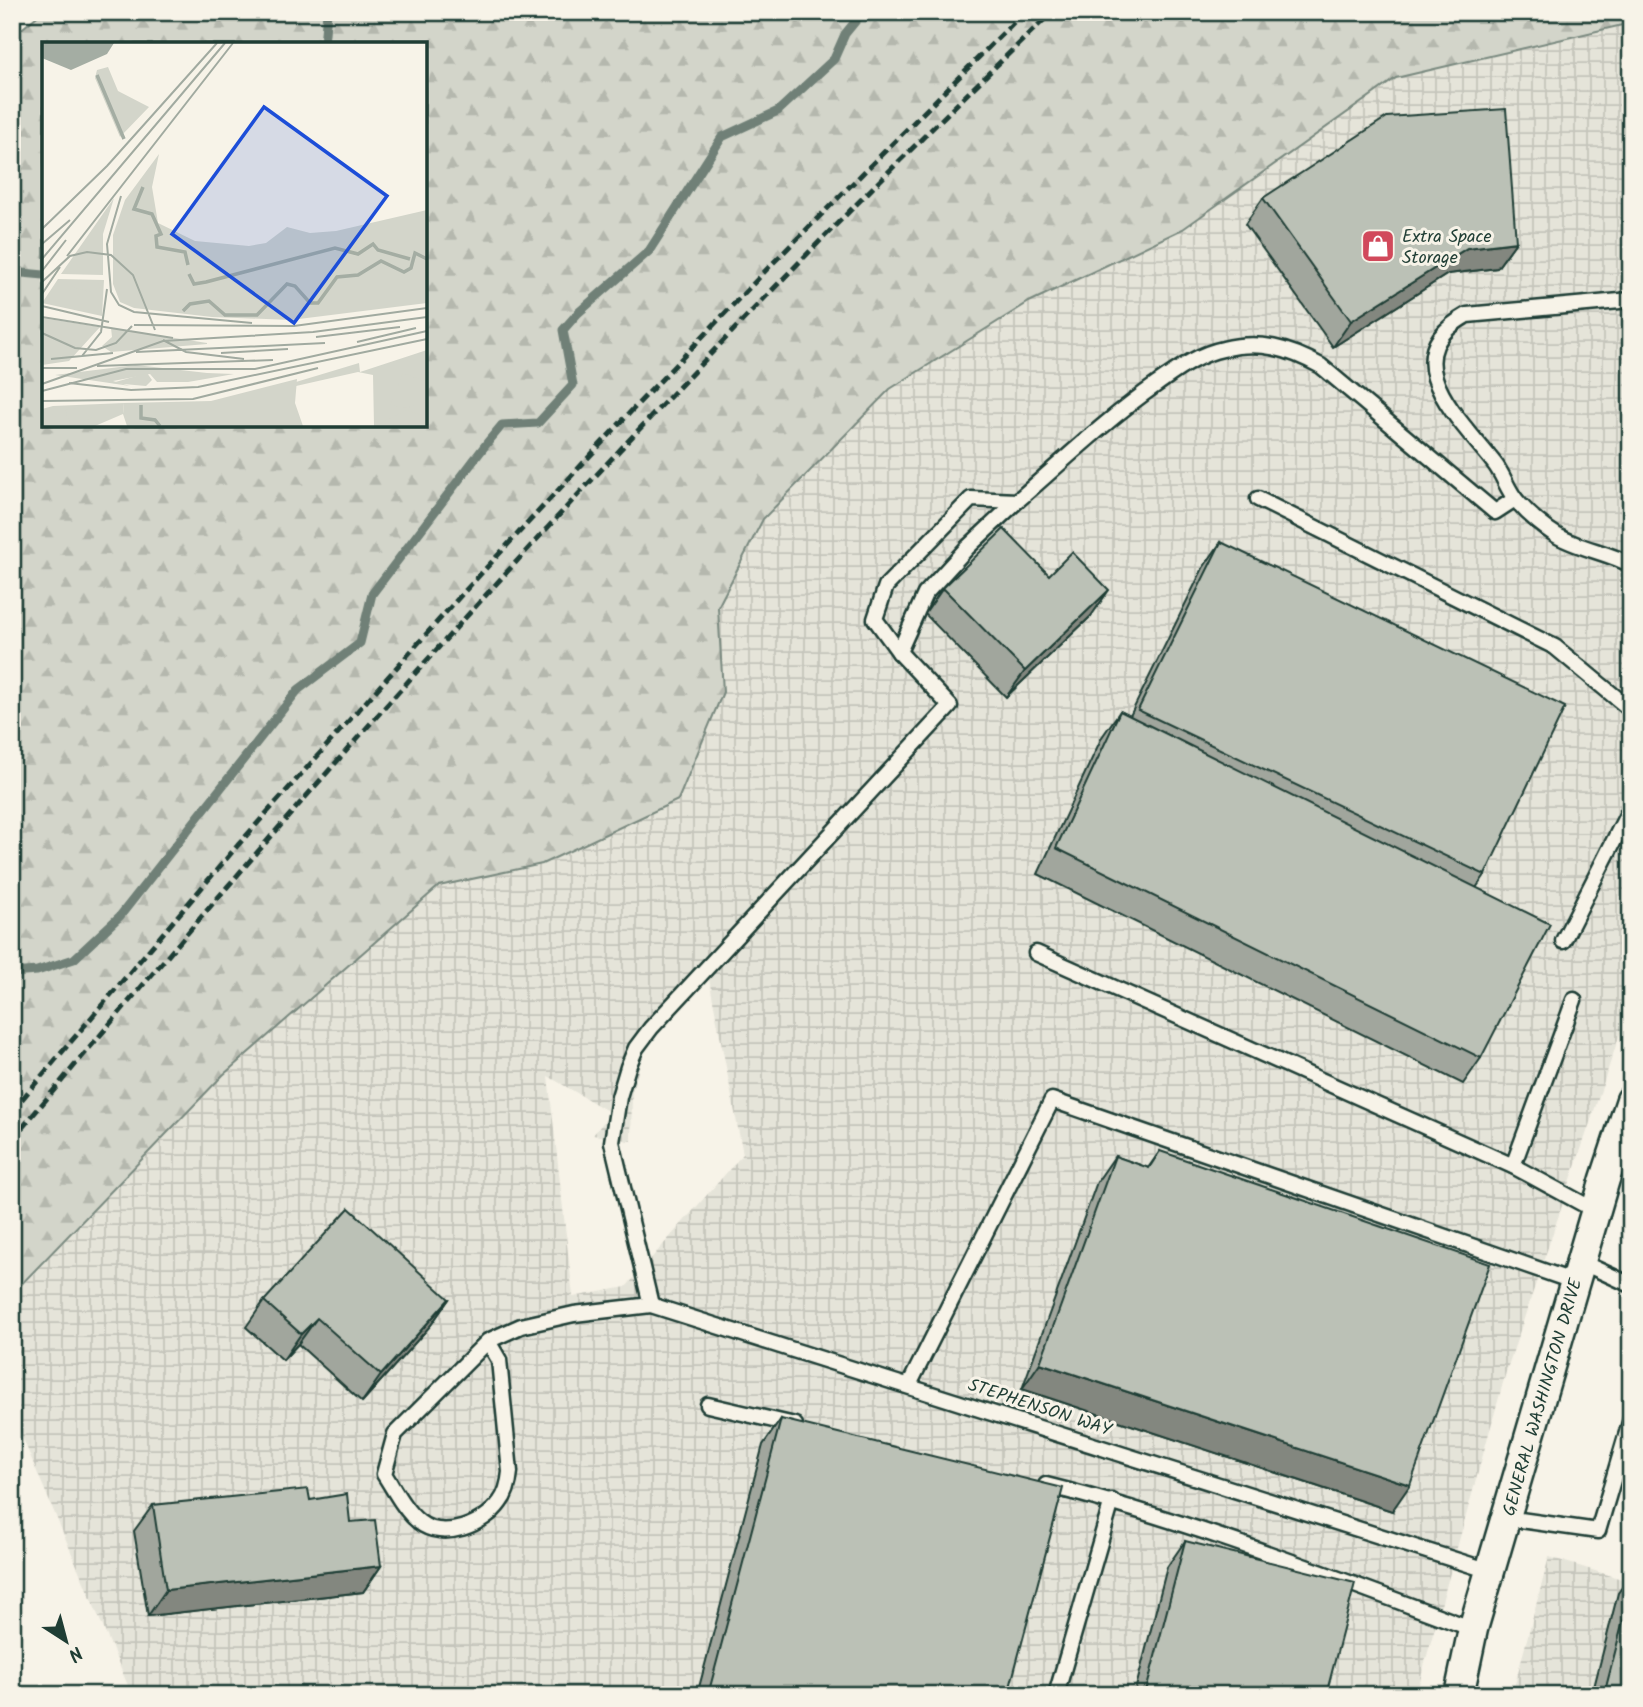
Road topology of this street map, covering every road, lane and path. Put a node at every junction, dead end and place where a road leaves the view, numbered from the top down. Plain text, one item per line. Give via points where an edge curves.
1 (1631, 300) edge
2 (1258, 499) dead end
3 (1515, 499) junction
4 (1017, 501) junction
5 (1631, 565) edge
6 (899, 652) junction
7 (1631, 710) edge
8 (1631, 807) edge
9 (1563, 941) dead end
10 (1036, 953) dead end
11 (1574, 1000) dead end
12 (1631, 1100) edge
13 (1513, 1166) junction
14 (1596, 1211) junction
15 (1578, 1272) junction
16 (1631, 1285) edge
17 (650, 1305) junction
18 (488, 1342) junction
19 (909, 1385) junction
20 (708, 1405) dead end
21 (1631, 1419) edge
22 (814, 1430) edge
23 (1036, 1483) edge
24 (1112, 1501) junction
25 (1506, 1518) junction
26 (1490, 1571) junction
27 (1473, 1629) junction
28 (1056, 1695) edge
29 (1459, 1695) edge

1 - 3 lane via 1467,315 1436,343 1436,383 1450,410 1496,465
2 - 7 lane via 1555,647
3 - 4 lane via 1495,512 1321,366 1297,353 1258,345 1224,348 1176,370 1119,410
3 - 5 lane via 1558,537
4 - 6 lane via 925,594
4 - 6 lane via 971,499 886,586 875,619
6 - 17 lane via 950,706 651,1028 628,1067 612,1142
8 - 9 lane
10 - 13 lane
11 - 13 lane
12 - 14 street, GENERAL WASHINGTON DRIVE
13 - 14 lane
14 - 15 street, GENERAL WASHINGTON DRIVE
15 - 16 lane
15 - 19 lane via 1052,1100
15 - 25 street, GENERAL WASHINGTON DRIVE
17 - 18 lane, STEPHENSON WAY via 521,1326
17 - 19 lane, STEPHENSON WAY
18 - 18 lane, STEPHENSON WAY via 395,1434 384,1474 410,1512 430,1528 458,1529 474,1523 500,1503 509,1482 499,1360
19 - 26 lane, STEPHENSON WAY
20 - 22 lane
21 - 25 lane via 1598,1531
23 - 24 lane
24 - 27 lane
24 - 28 lane
25 - 26 street, GENERAL WASHINGTON DRIVE
26 - 27 street, GENERAL WASHINGTON DRIVE
27 - 29 street, GENERAL WASHINGTON DRIVE

